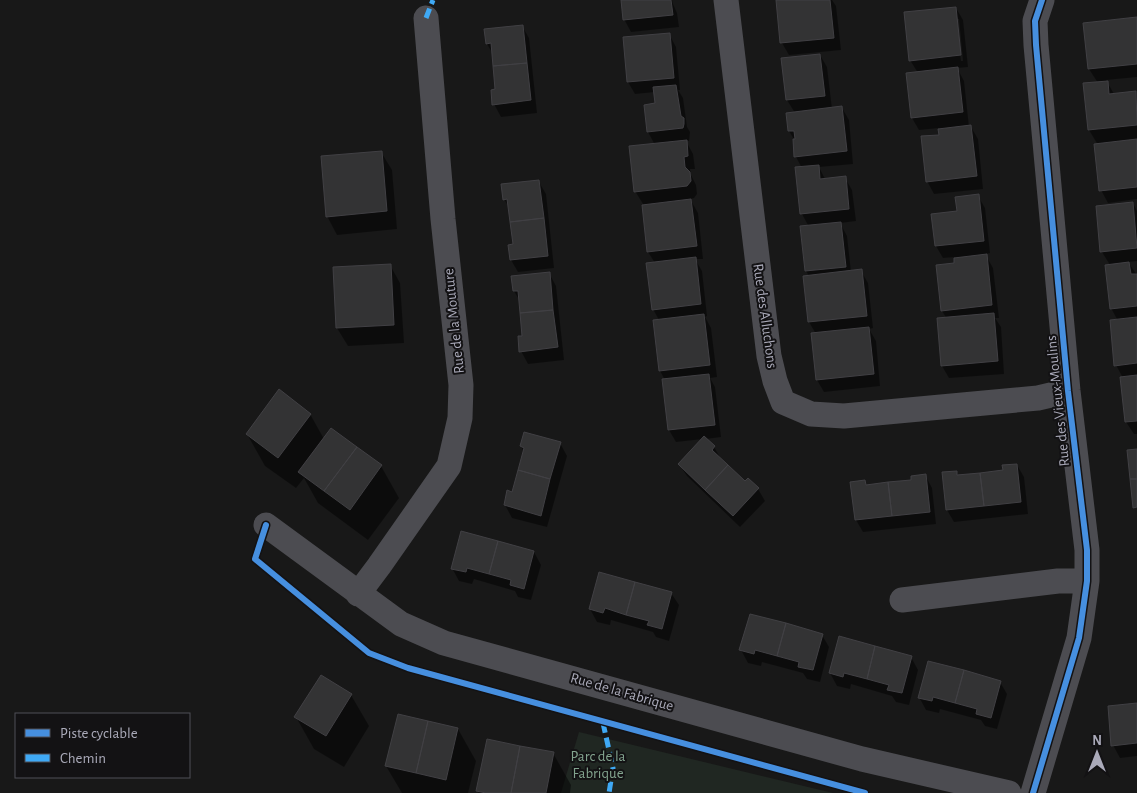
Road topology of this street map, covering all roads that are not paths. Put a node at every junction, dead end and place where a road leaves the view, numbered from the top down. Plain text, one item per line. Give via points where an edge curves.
1 (726, 0) edge
2 (1042, 0) edge
3 (426, 18) dead end
4 (1068, 391) junction
5 (266, 525) dead end
6 (1087, 581) junction
7 (358, 594) junction
8 (902, 600) dead end
9 (1009, 793) edge
10 (1033, 793) edge

1 - 4 street, Rue des Alluchons via 769,356 782,402 811,414 844,416 1038,398
2 - 4 street, Rue des Vieux-Moulins via 1035,21 1036,45
3 - 7 street, Rue de la Mouture via 461,385 460,418 449,466
4 - 6 street, Rue des Vieux-Moulins via 1087,550
5 - 7 street, Rue de la Fabrique
6 - 8 street via 1058,581
6 - 10 street, Rue des Vieux-Moulins via 1079,638
7 - 9 street, Rue de la Fabrique via 401,624 444,643 862,759

